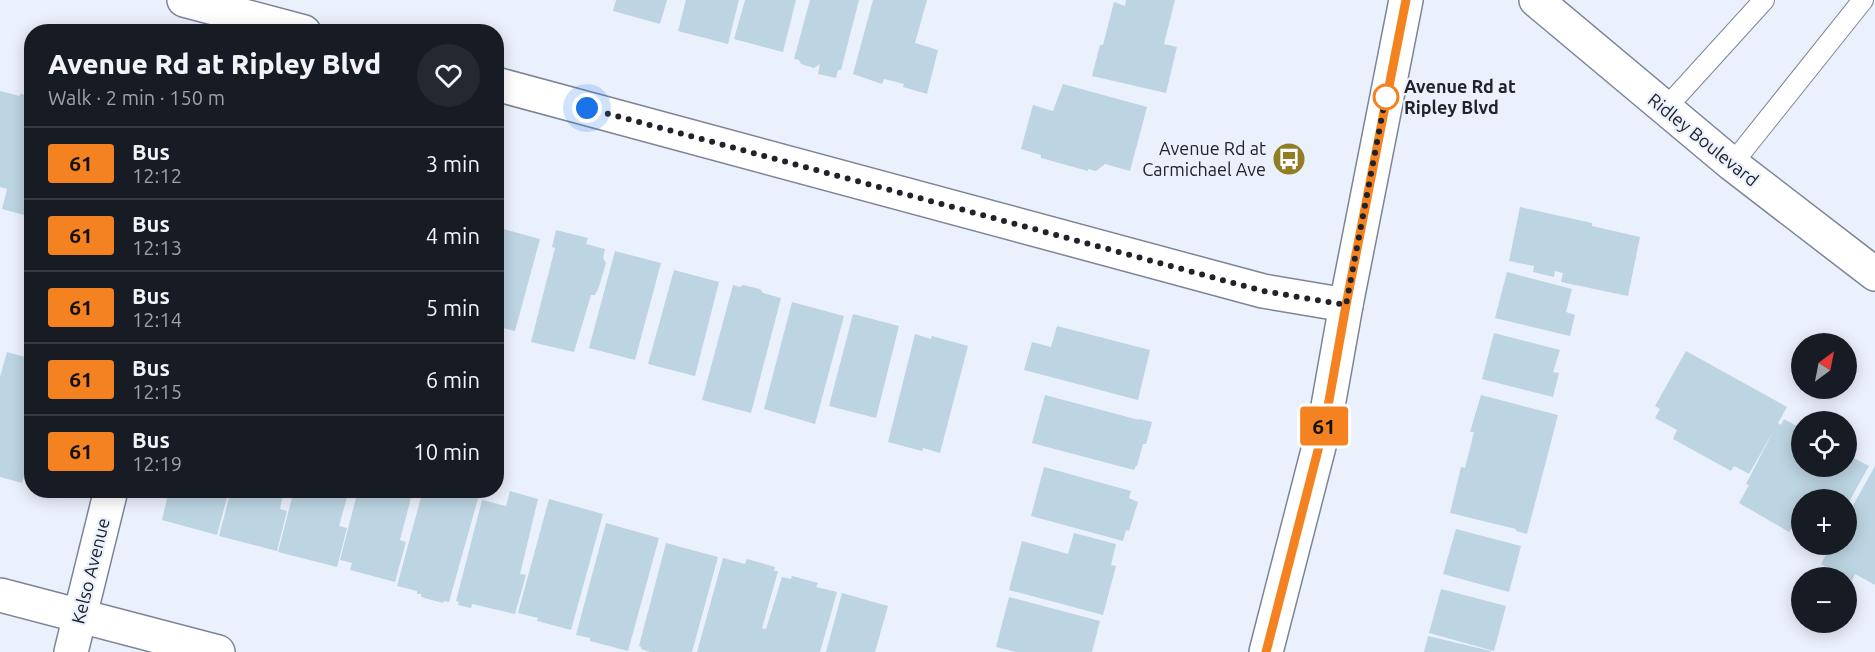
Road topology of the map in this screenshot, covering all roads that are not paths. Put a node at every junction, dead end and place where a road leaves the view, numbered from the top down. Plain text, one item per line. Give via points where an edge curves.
1 (184, 0) edge
2 (1406, 0) edge
3 (1536, 0) edge
4 (1764, 0) edge
5 (1863, 0) edge
6 (231, 14) edge
7 (272, 24) edge
8 (504, 86) edge
9 (1665, 109) junction
10 (1732, 164) junction
11 (1875, 274) edge
12 (1346, 305) junction
13 (109, 498) edge
14 (0, 595) edge
15 (80, 616) junction
16 (71, 652) edge
17 (218, 652) edge
18 (1266, 652) edge

1 - 6 street
2 - 12 street
3 - 9 street, Ridley Boulevard
4 - 9 lane
5 - 10 lane
6 - 7 street
8 - 12 street via 1263,291
9 - 10 street, Ridley Boulevard
10 - 11 street, Ridley Boulevard
12 - 18 street via 1325,423
13 - 15 street, Kelso Avenue
14 - 15 street
15 - 16 street, Kelso Avenue
15 - 17 street

